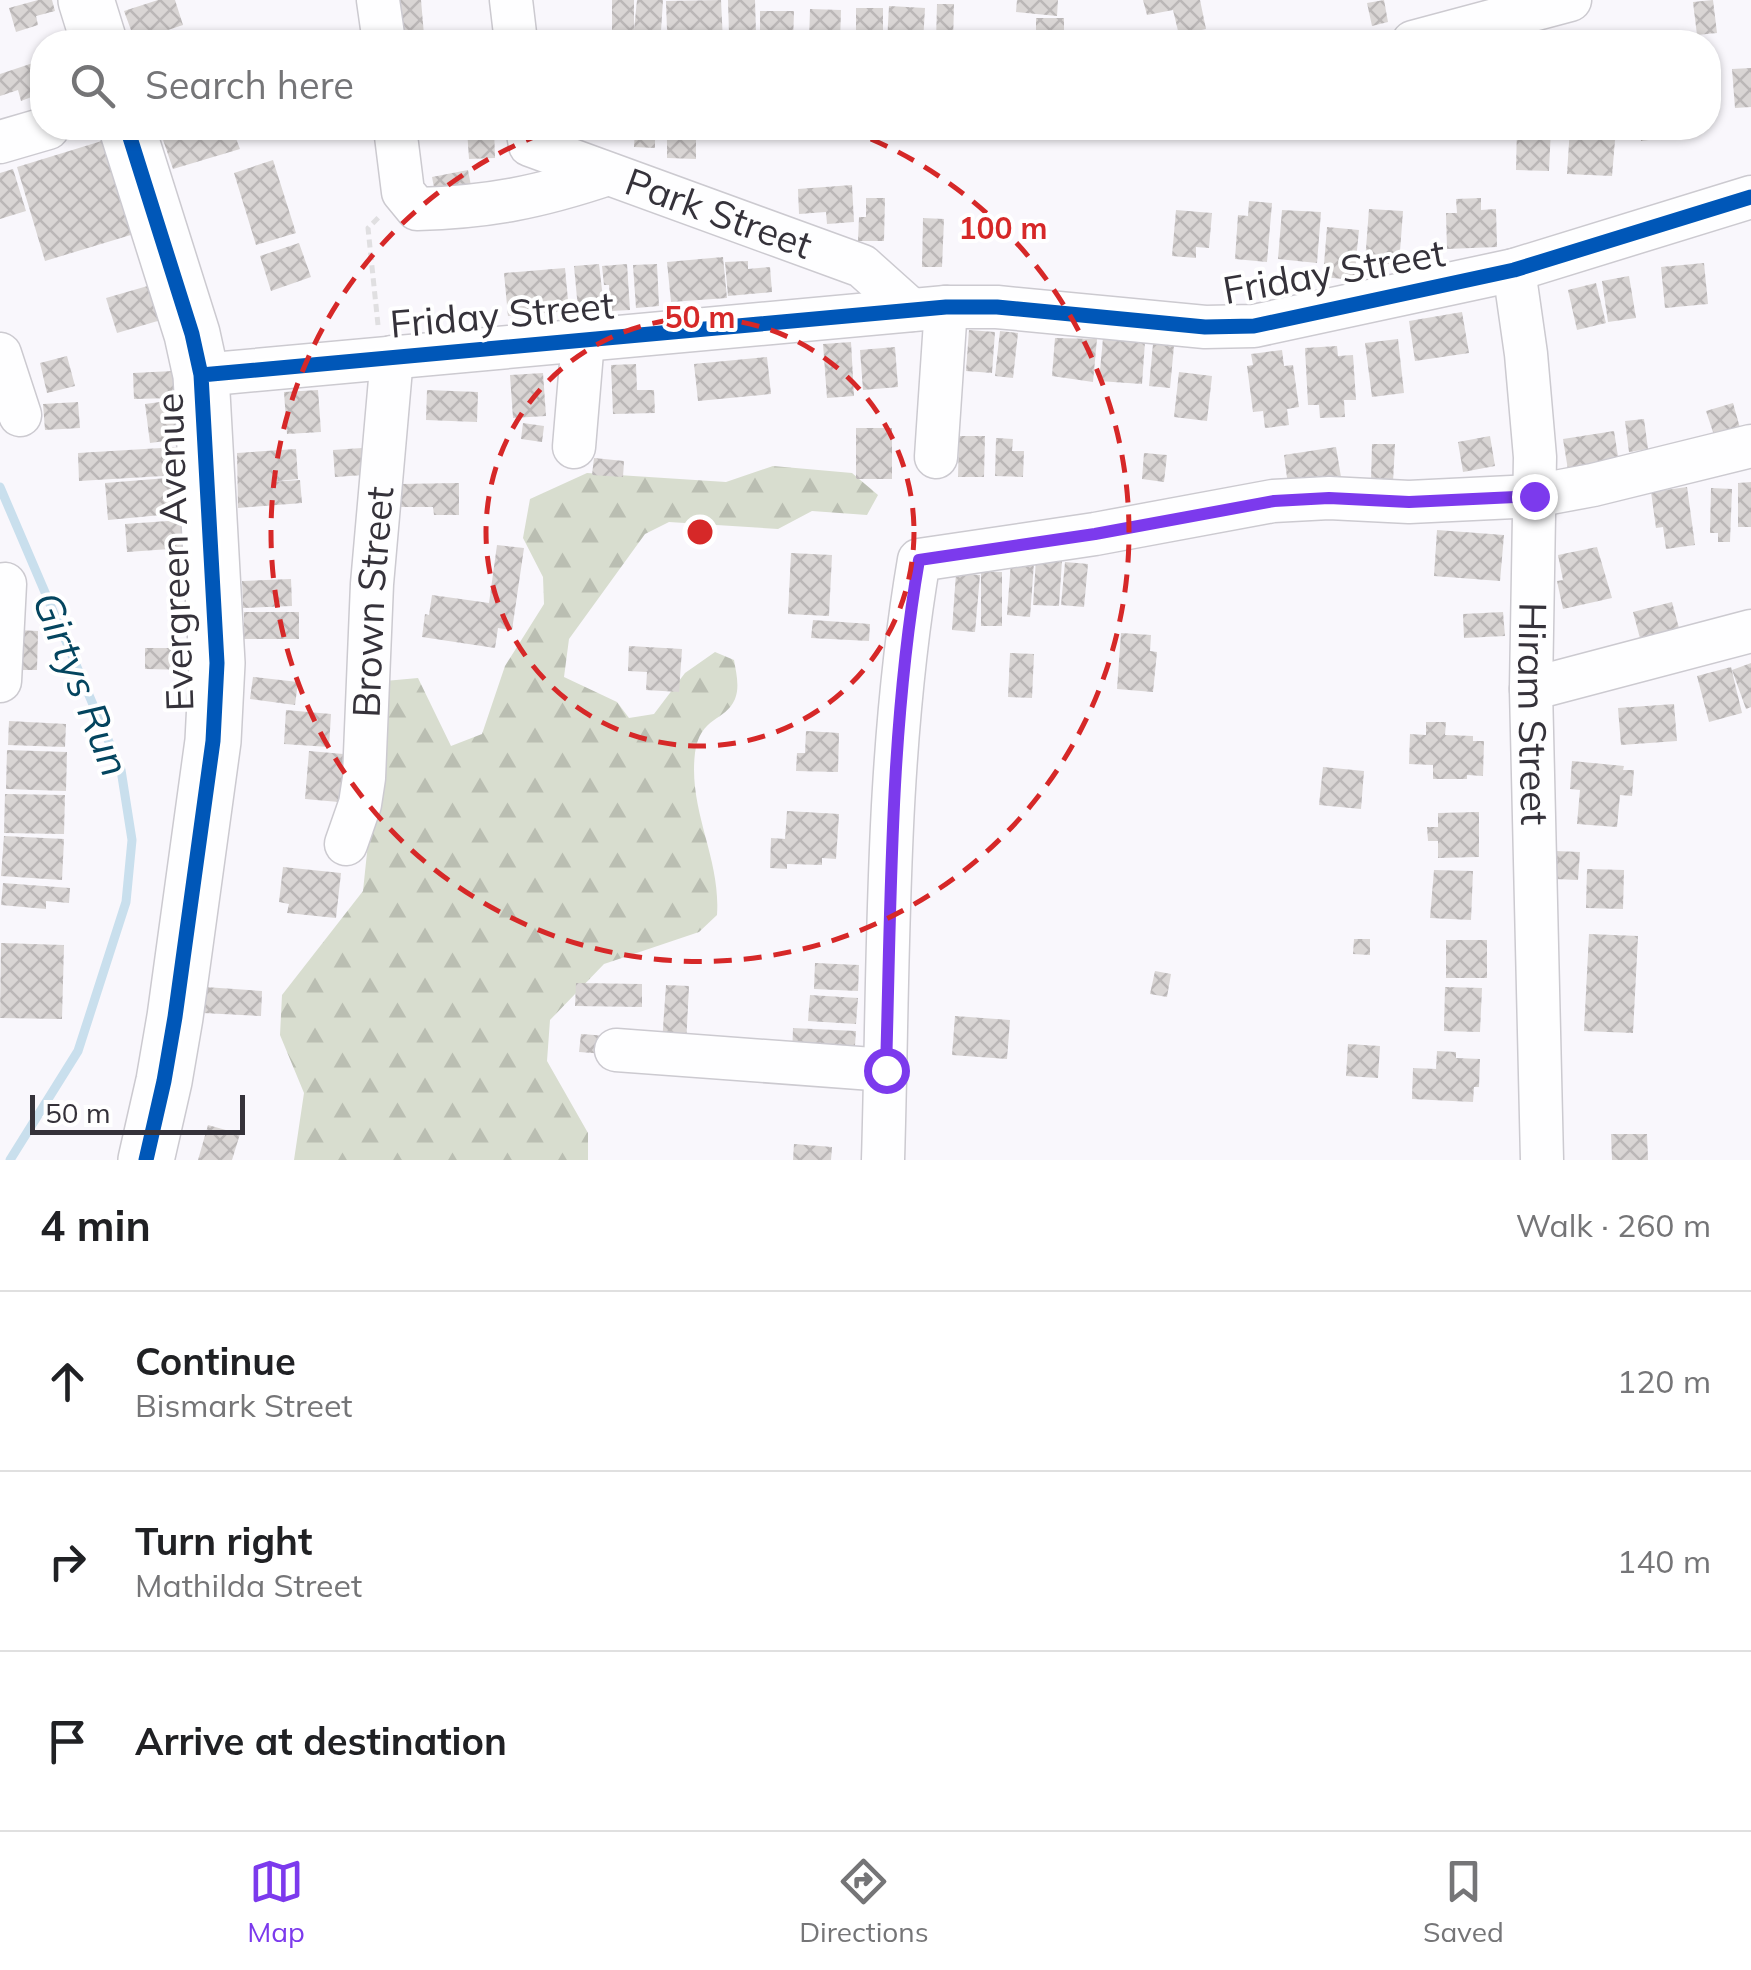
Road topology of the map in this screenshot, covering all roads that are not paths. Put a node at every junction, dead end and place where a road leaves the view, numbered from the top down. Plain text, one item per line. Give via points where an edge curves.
1 (86, 0) edge
2 (378, 0) edge
3 (511, 0) edge
4 (1570, 0) edge
5 (95, 30) edge
6 (382, 30) edge
7 (515, 30) edge
8 (1458, 30) edge
9 (30, 133) edge
10 (131, 140) edge
11 (396, 140) edge
12 (529, 140) edge
13 (0, 142) edge
14 (608, 174) junction
15 (1751, 197) edge
16 (1514, 270) junction
17 (928, 309) junction
18 (583, 340) junction
19 (0, 354) edge
20 (387, 358) junction
21 (201, 374) junction
22 (20, 415) dead end
23 (1751, 446) edge
24 (574, 447) dead end
25 (936, 457) dead end
26 (1534, 496) junction
27 (5, 584) dead end
28 (1751, 631) edge
29 (0, 681) edge
30 (1531, 689) junction
31 (346, 844) dead end
32 (616, 1050) dead end
33 (886, 1070) junction
34 (146, 1160) edge
35 (883, 1160) edge
36 (1542, 1160) edge

1 - 5 main road
2 - 6 street
3 - 7 street
4 - 8 street
9 - 13 street
10 - 21 main road, Evergreen Avenue
11 - 14 street via 403,192 417,209 482,207
12 - 14 street, Park Street via 530,146
14 - 17 street, Park Street via 862,266
15 - 16 street, Friday Street
16 - 17 street, Friday Street via 1254,326
16 - 26 street, Hiram Street
17 - 18 street, Friday Street
17 - 25 street
18 - 20 street, Friday Street
18 - 24 street
19 - 22 street
20 - 21 street, Friday Street
20 - 31 street, Brown Street via 364,778
21 - 34 main road, Evergreen Avenue via 217,663 213,742 164,1082
23 - 26 street
26 - 30 street, Hiram Street
26 - 33 street via 1274,501 919,560 895,760
27 - 29 street
28 - 30 street
30 - 36 street, Hiram Street
32 - 33 street
33 - 35 street

